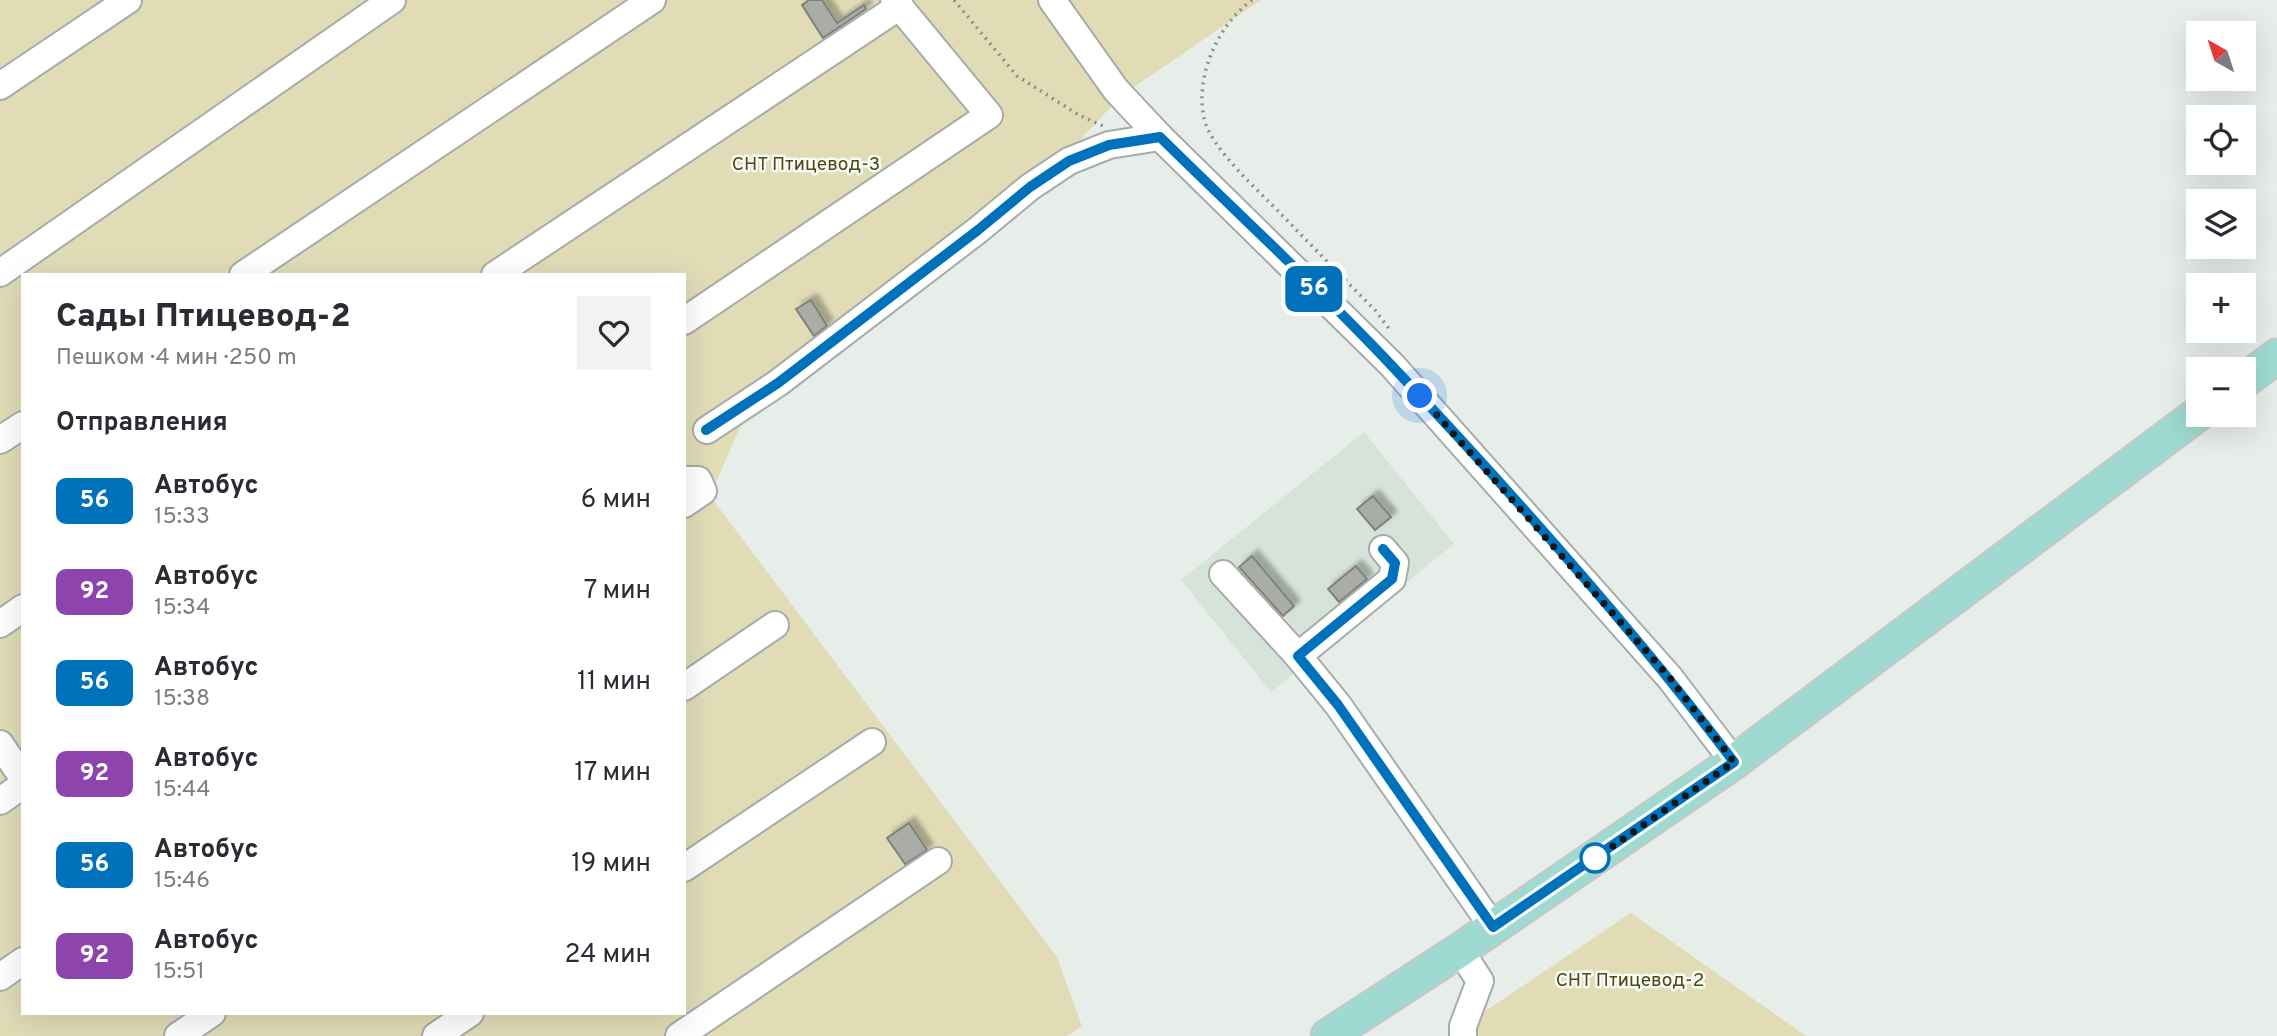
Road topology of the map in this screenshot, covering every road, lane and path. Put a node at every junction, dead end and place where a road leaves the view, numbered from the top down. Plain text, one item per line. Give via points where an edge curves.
1 (128, 0) edge
2 (392, 0) edge
3 (652, 0) edge
4 (954, 0) edge
5 (1052, 0) edge
6 (1252, 0) edge
7 (897, 3) edge
8 (0, 86) edge
9 (1113, 130) dead end
10 (1160, 137) junction
11 (0, 273) edge
12 (246, 273) edge
13 (498, 273) edge
14 (686, 320) edge
15 (2277, 356) edge
16 (1392, 365) junction
17 (2256, 372) edge
18 (2186, 423) edge
19 (21, 426) edge
20 (706, 430) dead end
21 (0, 440) edge
22 (686, 480) edge
23 (686, 502) edge
24 (1383, 549) dead end
25 (1223, 573) dead end
26 (21, 609) edge
27 (0, 624) edge
28 (775, 625) dead end
29 (1298, 656) junction
30 (686, 686) edge
31 (872, 741) dead end
32 (0, 744) edge
33 (1734, 762) junction
34 (21, 775) edge
35 (21, 786) edge
36 (0, 801) edge
37 (938, 861) dead end
38 (686, 867) edge
39 (1493, 927) junction
40 (1460, 950) junction
41 (21, 962) edge
42 (0, 977) edge
43 (467, 1015) edge
44 (436, 1036) edge
45 (679, 1036) edge
46 (1328, 1036) edge
47 (1463, 1036) edge

1 - 8 lane
2 - 11 lane
3 - 12 lane
4 - 9 path via 1017,76 1079,115
5 - 10 lane via 1116,90
6 - 16 path via 1236,11 1214,45 1203,86 1204,120 1222,153 1375,310 1392,333 1396,349
7 - 13 lane
7 - 14 lane via 989,115
10 - 16 lane
10 - 20 lane via 1109,145 1069,161 778,383
15 - 17 main road
16 - 33 lane via 1670,678
18 - 33 main road
19 - 21 lane
22 - 23 lane via 698,480 703,491
24 - 29 lane via 1395,563 1392,579
25 - 29 lane
26 - 27 lane
28 - 30 lane
29 - 39 lane via 1338,705
31 - 38 lane
32 - 34 lane
33 - 39 main road
35 - 36 lane
37 - 45 lane
39 - 40 main road
40 - 46 main road
40 - 47 lane via 1480,981
41 - 42 lane
43 - 44 lane

